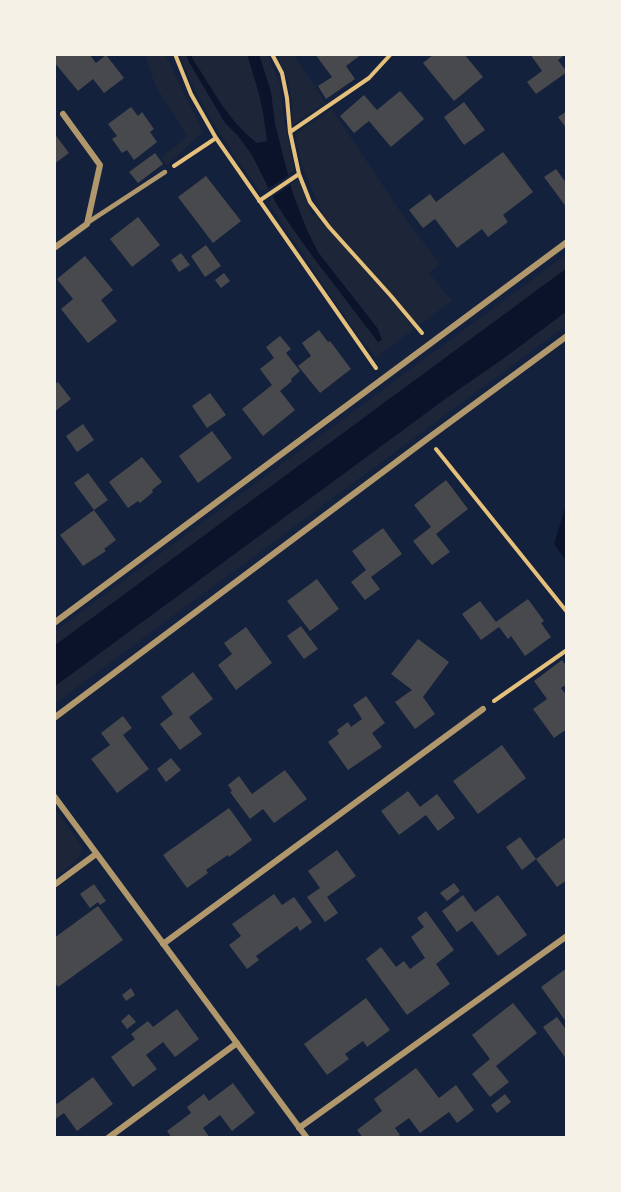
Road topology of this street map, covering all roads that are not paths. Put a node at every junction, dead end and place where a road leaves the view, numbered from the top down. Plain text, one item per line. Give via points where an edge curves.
1 (63, 114) dead end
2 (165, 172) road end
3 (87, 224) junction
4 (567, 242) edge
5 (54, 248) edge
6 (567, 336) edge
7 (54, 623) edge
8 (483, 709) road end
9 (54, 718) edge
10 (54, 796) edge
11 (96, 854) junction
12 (54, 885) edge
13 (567, 936) edge
14 (163, 944) junction
15 (237, 1043) junction
16 (299, 1128) junction
17 (108, 1138) edge
18 (307, 1138) edge

1 - 3 street via 99,165
2 - 3 lane
3 - 5 street
4 - 7 street
6 - 9 street
8 - 14 street
10 - 11 street
11 - 12 street
11 - 14 street
13 - 16 street
14 - 15 street
15 - 16 street
15 - 17 street
16 - 18 street

